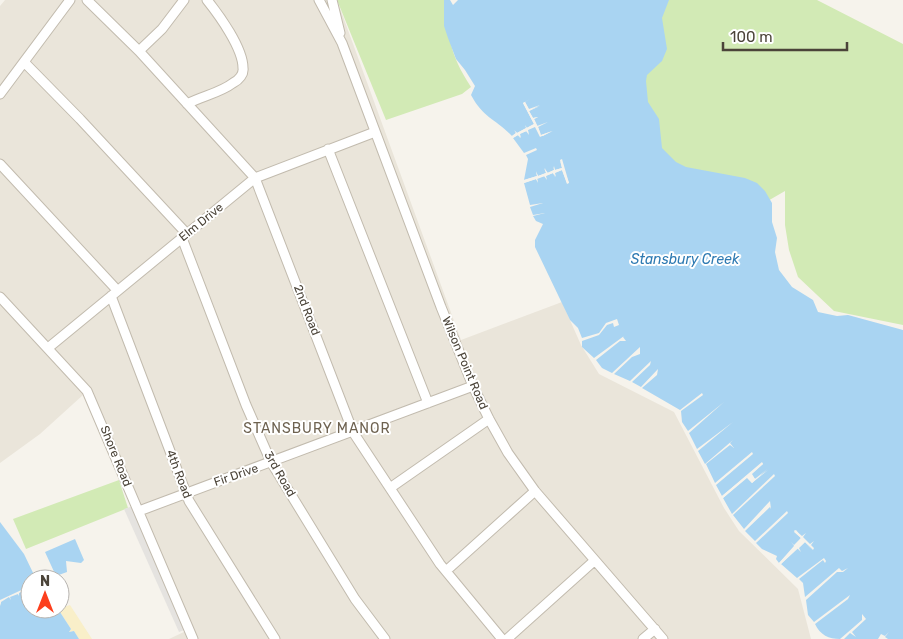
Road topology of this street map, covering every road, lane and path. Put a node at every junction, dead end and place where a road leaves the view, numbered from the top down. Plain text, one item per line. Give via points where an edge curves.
1 (70, 0) edge
2 (88, 0) edge
3 (184, 0) edge
4 (207, 0) edge
5 (319, 0) edge
6 (332, 0) edge
7 (342, 43) junction
8 (139, 51) junction
9 (25, 63) junction
10 (0, 94) edge
11 (187, 104) junction
12 (375, 132) junction
13 (328, 149) junction
14 (0, 164) edge
15 (255, 178) junction
16 (185, 236) junction
17 (114, 293) junction
18 (0, 297) edge
19 (48, 348) junction
20 (473, 386) junction
21 (428, 404) junction
22 (489, 419) junction
23 (353, 432) junction
24 (271, 462) junction
25 (390, 488) junction
26 (535, 491) junction
27 (186, 492) junction
28 (139, 511) junction
29 (594, 561) junction
30 (446, 571) junction
31 (654, 629) junction
32 (194, 639) edge
33 (275, 639) edge
34 (385, 639) edge
35 (502, 639) edge
36 (507, 639) edge
37 (643, 639) edge
38 (664, 639) edge

1 - 9 street
2 - 8 street, 2nd Road
3 - 8 street via 162,29
4 - 11 street via 234,42 244,67 232,84
5 - 7 street, Wilson Point Road
6 - 7 street, Wilson Point Road
7 - 12 street, Wilson Point Road
8 - 11 street, 2nd Road
9 - 10 street
9 - 16 street, 3rd Road
11 - 15 street, 2nd Road
12 - 13 street, Elm Drive
12 - 20 street, Wilson Point Road
13 - 15 street, Elm Drive
13 - 21 street
14 - 17 street, 4th Road
15 - 16 street, Elm Drive
15 - 23 street, 2nd Road
16 - 17 street, Elm Drive
16 - 24 street, 3rd Road via 246,405
17 - 19 street, Elm Drive
17 - 27 street, 4th Road
18 - 19 street, Shore Road
19 - 28 street, Shore Road via 76,377 93,401
20 - 21 street, Fir Drive
20 - 22 street, Wilson Point Road
21 - 23 street, Fir Drive
22 - 25 street
22 - 26 street, Wilson Point Road
23 - 24 street, Fir Drive
23 - 25 street, 2nd Road
24 - 27 street, Fir Drive
24 - 34 street, 3rd Road
25 - 30 street, 2nd Road
26 - 29 street, Wilson Point Road
26 - 30 street
27 - 28 street, Fir Drive
27 - 33 street, 4th Road
28 - 32 street, Shore Road
29 - 31 street, Wilson Point Road
29 - 36 street
30 - 35 street, 2nd Road
31 - 37 street
31 - 38 street, Wilson Point Road

